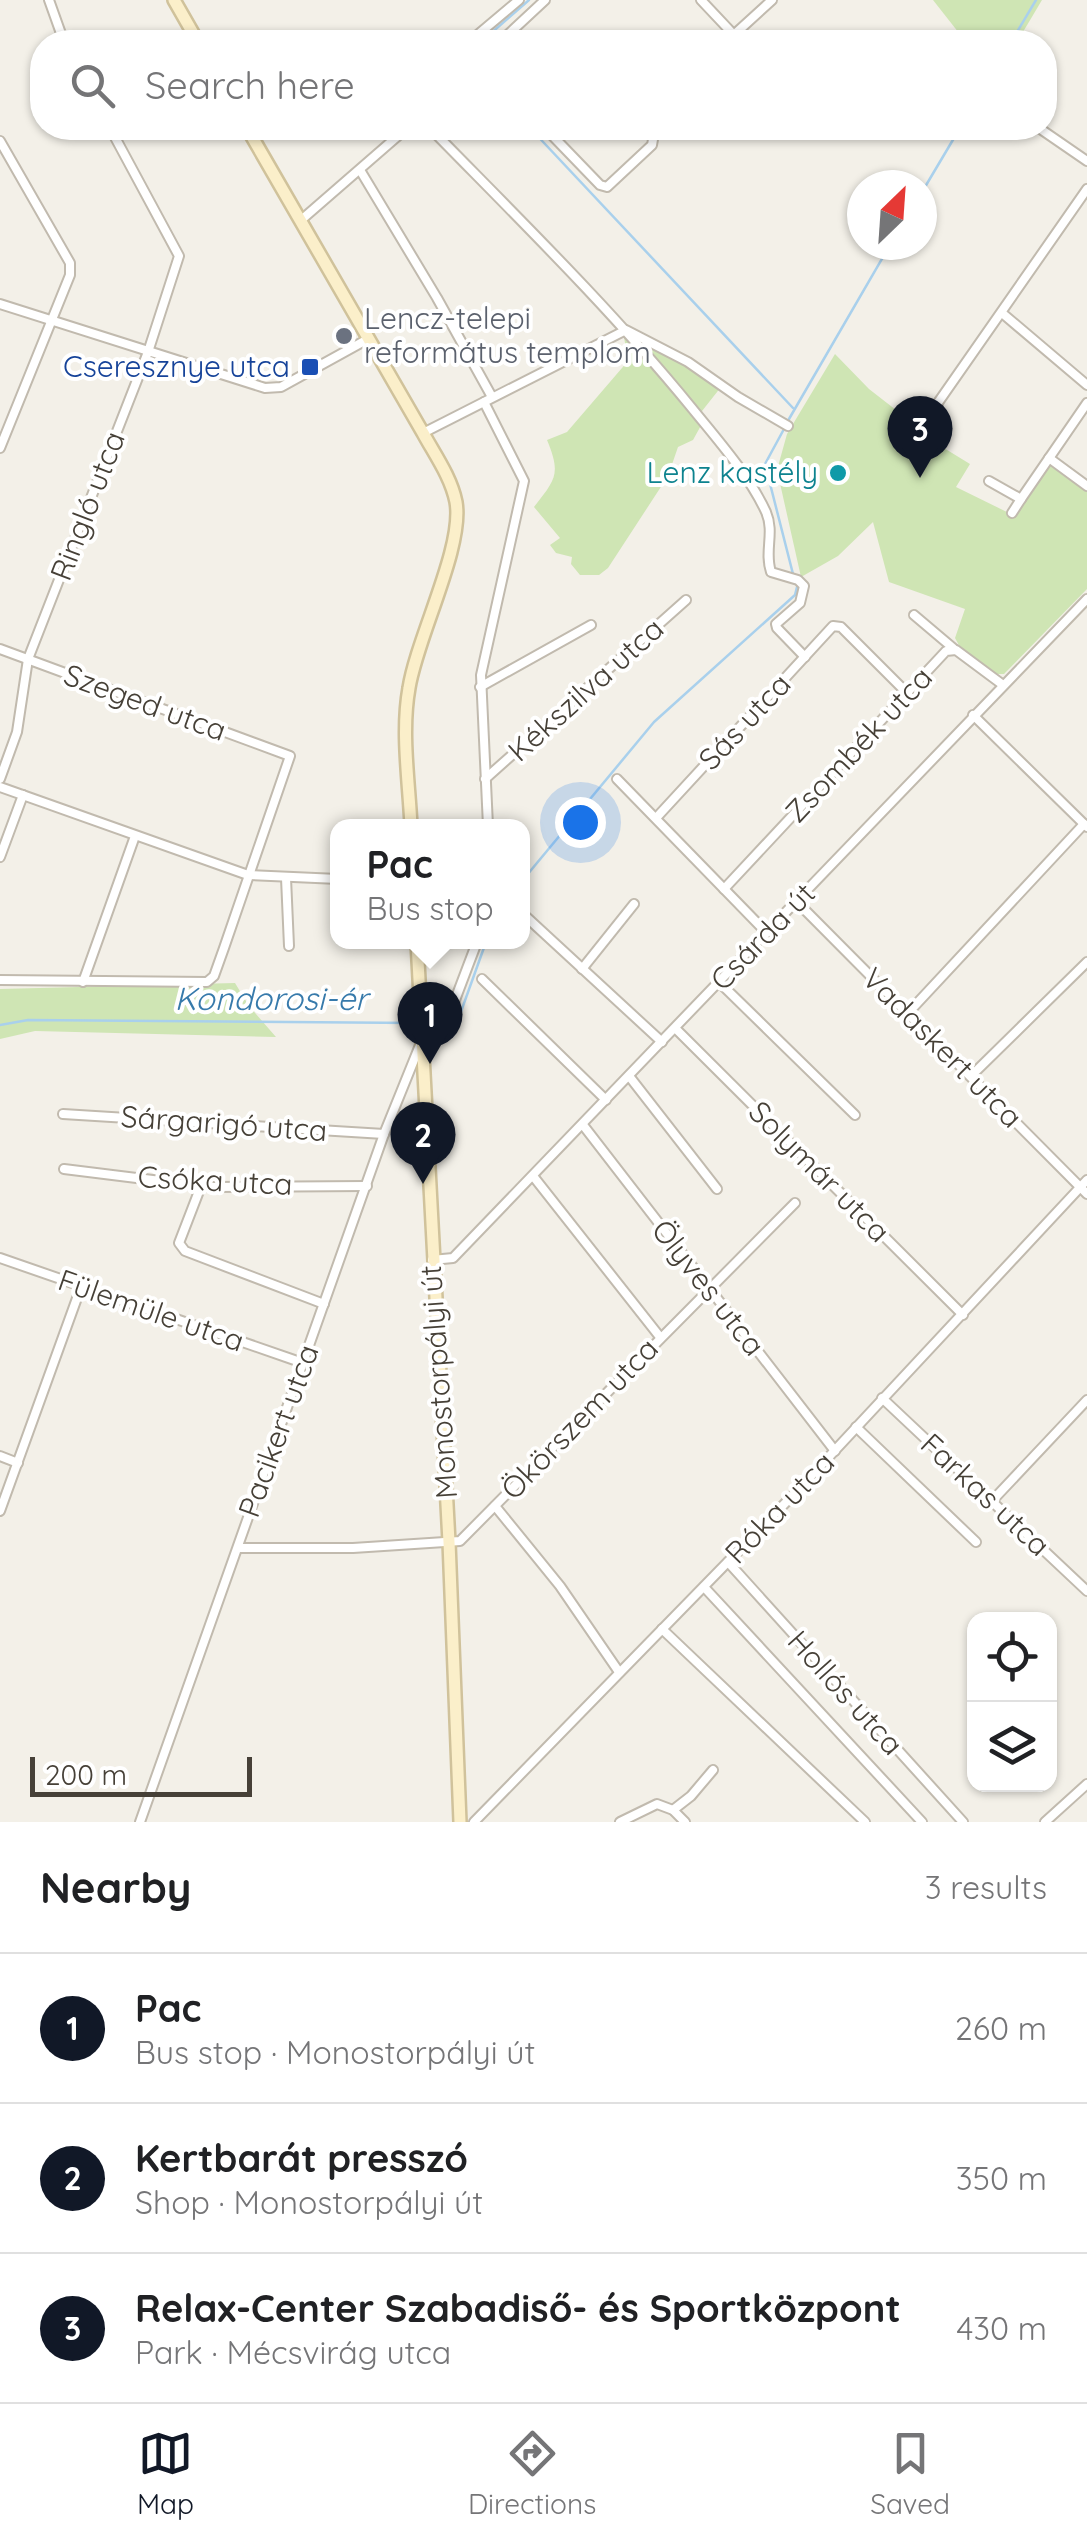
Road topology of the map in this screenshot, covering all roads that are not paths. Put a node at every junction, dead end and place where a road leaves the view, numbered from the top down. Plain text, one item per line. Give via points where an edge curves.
1 (50, 0) edge
2 (174, 0) edge
3 (518, 0) edge
4 (545, 0) edge
5 (701, 0) edge
6 (772, 0) edge
7 (60, 30) edge
8 (191, 30) edge
9 (483, 30) edge
10 (513, 30) edge
11 (729, 30) edge
12 (739, 30) edge
13 (116, 140) edge
14 (254, 140) edge
15 (394, 140) edge
16 (442, 140) edge
17 (556, 140) edge
18 (653, 140) edge
19 (1057, 140) edge
20 (0, 141) edge
21 (1087, 161) edge
22 (360, 170) junction
23 (1085, 195) edge
24 (300, 221) junction
25 (0, 304) edge
26 (1002, 313) junction
27 (51, 322) junction
28 (626, 330) junction
29 (368, 339) junction
30 (148, 352) junction
31 (1087, 385) edge
32 (488, 400) junction
33 (1087, 403) edge
34 (788, 426) dead end
35 (922, 427) dead end
36 (423, 433) junction
37 (0, 448) edge
38 (1049, 458) junction
39 (989, 480) dead end
40 (1087, 486) edge
41 (1021, 500) junction
42 (1012, 513) dead end
43 (1087, 599) edge
44 (686, 600) dead end
45 (914, 615) dead end
46 (591, 625) dead end
47 (0, 650) edge
48 (956, 650) junction
49 (805, 657) junction
50 (28, 659) junction
51 (1003, 685) junction
52 (480, 687) junction
53 (908, 694) junction
54 (973, 716) junction
55 (0, 778) edge
56 (486, 779) junction
57 (617, 779) dead end
58 (0, 787) edge
59 (23, 795) junction
60 (657, 817) junction
61 (411, 819) edge
62 (488, 819) edge
63 (1086, 826) edge
64 (135, 836) junction
65 (0, 857) edge
66 (244, 874) junction
67 (286, 878) junction
68 (330, 879) edge
69 (724, 889) junction
70 (797, 902) junction
71 (634, 904) dead end
72 (530, 920) edge
73 (767, 932) junction
74 (289, 946) dead end
75 (416, 949) edge
76 (475, 949) edge
77 (1087, 962) edge
78 (582, 969) junction
79 (482, 979) dead end
80 (0, 980) edge
81 (84, 982) junction
82 (719, 982) junction
83 (420, 1004) junction
84 (908, 1013) junction
85 (676, 1028) junction
86 (422, 1041) junction
87 (662, 1042) junction
88 (406, 1076) junction
89 (629, 1076) junction
90 (971, 1076) junction
91 (425, 1078) junction
92 (606, 1100) junction
93 (63, 1114) dead end
94 (854, 1115) dead end
95 (583, 1125) junction
96 (384, 1134) junction
97 (64, 1169) dead end
98 (533, 1176) junction
99 (201, 1186) junction
100 (367, 1186) junction
101 (1085, 1187) edge
102 (718, 1189) dead end
103 (794, 1203) dead end
104 (0, 1258) edge
105 (431, 1260) junction
106 (81, 1287) junction
107 (707, 1288) junction
108 (324, 1304) junction
109 (963, 1315) junction
110 (660, 1336) junction
111 (303, 1364) junction
112 (882, 1398) junction
113 (1087, 1400) edge
114 (856, 1427) junction
115 (835, 1451) junction
116 (0, 1456) edge
117 (18, 1463) junction
118 (991, 1502) junction
119 (495, 1506) junction
120 (0, 1512) edge
121 (449, 1542) junction
122 (976, 1542) dead end
123 (238, 1548) junction
124 (728, 1562) junction
125 (704, 1587) junction
126 (1087, 1591) edge
127 (662, 1629) junction
128 (619, 1672) junction
129 (713, 1770) dead end
130 (1087, 1784) edge
131 (673, 1810) junction
132 (140, 1822) edge
133 (460, 1822) edge
134 (474, 1822) edge
135 (620, 1822) edge
136 (685, 1822) edge
137 (866, 1822) edge
138 (922, 1822) edge
139 (963, 1822) edge
140 (1045, 1822) edge

1 - 7 street
2 - 8 street
3 - 9 street
4 - 10 street
5 - 11 street
6 - 12 street
13 - 30 street, Ringló utca via 178,256
14 - 24 street
15 - 22 street
16 - 28 street
17 - 18 street via 607,188
19 - 21 street
20 - 27 street via 70,263
22 - 24 street
22 - 32 street via 437,298
23 - 26 street
24 - 29 street
25 - 27 street
26 - 31 street
26 - 35 street
27 - 30 street
27 - 37 street
28 - 32 street
28 - 34 street
28 - 49 street via 766,512 769,568 798,580 804,592 777,628
29 - 30 street via 282,386 266,388
29 - 36 street
30 - 50 street, Ringló utca
32 - 36 street
32 - 52 street via 524,481
33 - 38 street
36 - 61 street via 457,512 406,702
38 - 40 street
38 - 41 street
39 - 41 street
41 - 42 street
43 - 51 street, Csárda út
44 - 56 street, Kékszilva utca
45 - 48 street
46 - 52 street
47 - 50 street, Szeged utca
48 - 51 street, Zsombék utca
48 - 53 street, Zsombék utca via 946,652
49 - 53 street, Sás utca via 833,626 841,626
49 - 60 street, Sás utca
50 - 55 street, Ringló utca via 17,732
50 - 66 street, Szeged utca via 290,756 259,851
51 - 54 street, Csárda út
52 - 56 street
53 - 69 street, Zsombék utca
54 - 63 street
54 - 70 street, Csárda út
56 - 62 street
57 - 60 street
58 - 59 street
59 - 64 street
59 - 65 street
60 - 69 street
63 - 84 street
64 - 66 street
64 - 81 street
66 - 67 street
66 - 81 street via 224,948 207,982
67 - 68 street
67 - 74 street
69 - 73 street
70 - 73 street, Csárda út
70 - 84 street, Vadaskert utca
71 - 78 street
72 - 78 street
73 - 82 street, Csárda út
75 - 83 street, Monostorpályi út
76 - 83 street via 452,1008
77 - 90 street
78 - 87 street
79 - 92 street
80 - 81 street
82 - 85 street, Csárda út
82 - 94 street
83 - 86 street, Monostorpályi út
84 - 90 street, Vadaskert utca
85 - 87 street, Csárda út
85 - 109 street, Solymár utca
86 - 88 street, Pacikert utca
86 - 91 street, Monostorpályi út
87 - 89 street, Csárda út
88 - 91 street via 414,1086
88 - 96 street, Pacikert utca
89 - 92 street, Csárda út
89 - 102 street
90 - 101 street, Vadaskert utca
91 - 105 street, Monostorpályi út
92 - 95 street, Csárda út
93 - 96 street, Sárgarigó utca
95 - 98 street, Csárda út
95 - 107 street, Ölyves utca
96 - 100 street, Pacikert utca
97 - 99 street, Csóka utca
98 - 105 street, Csárda út via 453,1258
98 - 110 street
99 - 100 street, Csóka utca
99 - 108 street via 179,1243 185,1251
100 - 108 street, Pacikert utca
101 - 109 street, Róka utca
103 - 107 street, Ökörszem utca
104 - 106 street, Fülemüle utca
105 - 121 street, Monostorpályi út
106 - 111 street, Fülemüle utca
106 - 117 street
107 - 110 street, Ökörszem utca
107 - 115 street, Ölyves utca
108 - 111 street, Pacikert utca
109 - 112 street, Róka utca
110 - 119 street, Ökörszem utca
111 - 123 street, Pacikert utca
112 - 114 street, Róka utca
112 - 118 street, Farkas utca
113 - 118 street
114 - 115 street, Róka utca
114 - 122 street
115 - 124 street, Róka utca
116 - 117 street
117 - 120 street
118 - 126 street, Farkas utca
119 - 121 street, Ökörszem utca via 460,1541
119 - 128 street
121 - 123 street
121 - 133 street, Monostorpályi út
123 - 132 street, Pacikert utca
124 - 125 street, Róka utca
124 - 139 street, Hollós utca
125 - 127 street, Róka utca
125 - 138 street
127 - 128 street, Róka utca
127 - 137 street
128 - 134 street, Róka utca
129 - 131 street
130 - 140 street
131 - 135 street via 658,1804
131 - 136 street

